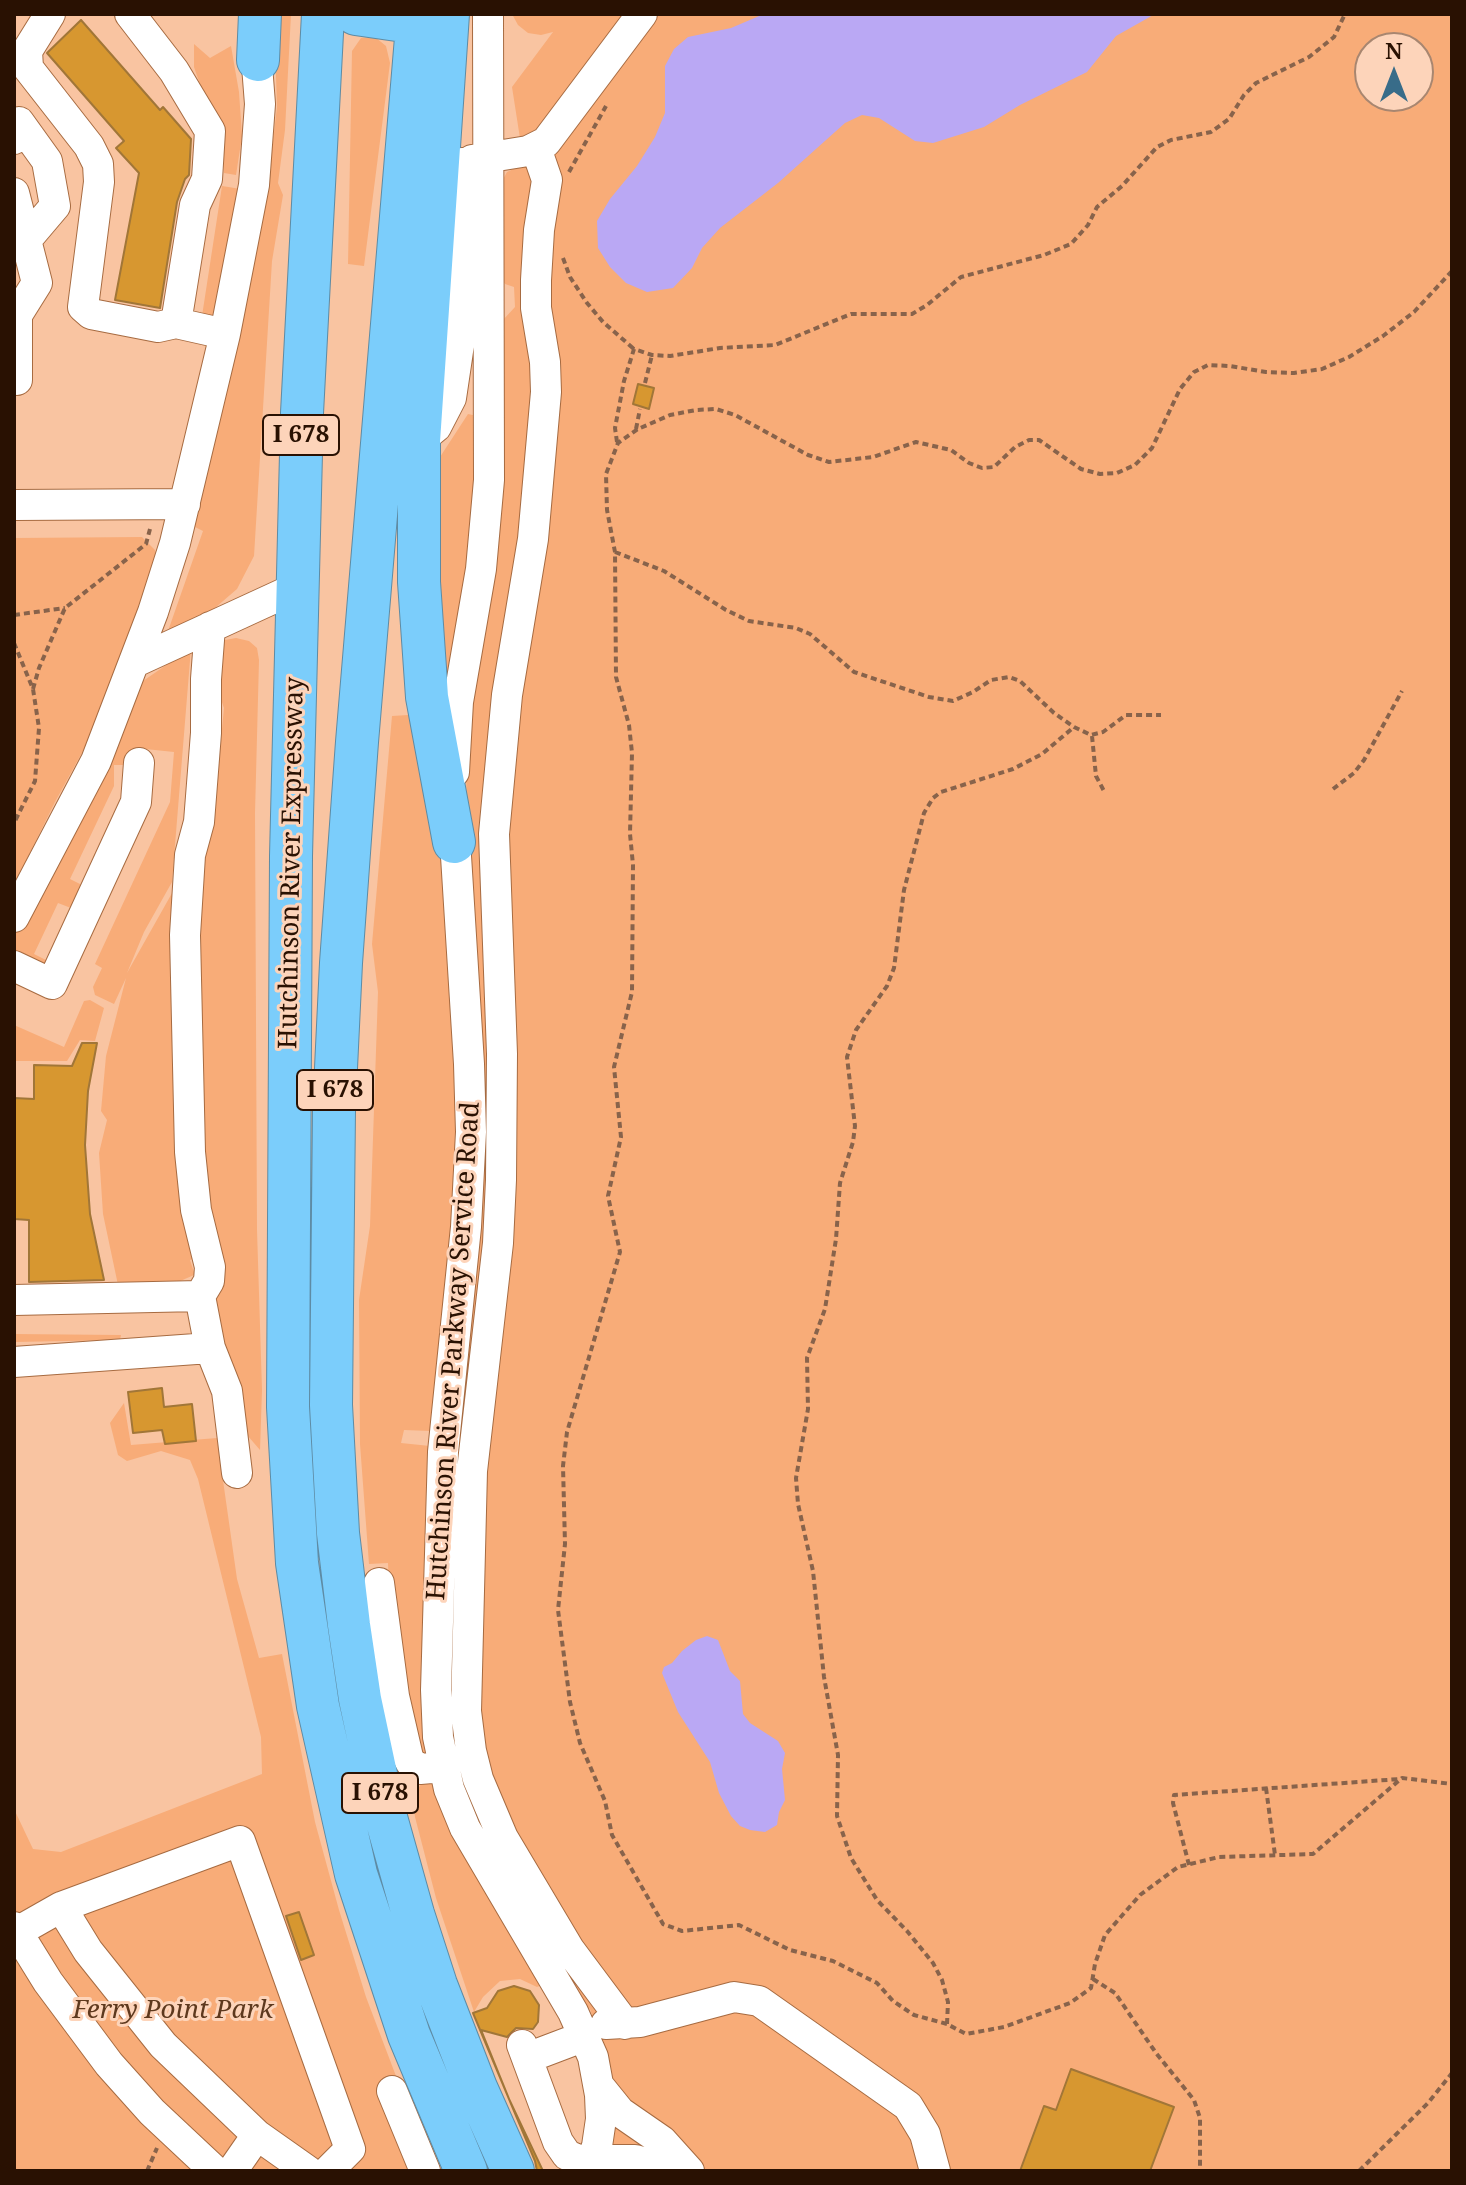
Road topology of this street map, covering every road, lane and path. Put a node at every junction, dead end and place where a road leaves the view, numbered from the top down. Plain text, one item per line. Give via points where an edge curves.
1 (50, 14) edge
2 (130, 14) edge
3 (252, 14) edge
4 (260, 14) edge
5 (323, 14) edge
6 (356, 14) edge
7 (488, 14) edge
8 (642, 14) edge
9 (1345, 14) edge
10 (428, 17) edge
11 (258, 60) junction
12 (613, 93) dead end
13 (14, 139) edge
14 (536, 148) junction
15 (449, 159) junction
16 (568, 174) dead end
17 (14, 193) edge
18 (27, 239) junction
19 (560, 245) dead end
20 (1452, 271) edge
21 (16, 312) edge
22 (176, 323) junction
23 (225, 334) junction
24 (634, 349) junction
25 (652, 355) junction
26 (17, 380) dead end
27 (645, 383) dead end
28 (640, 409) dead end
29 (636, 429) dead end
30 (618, 443) junction
31 (400, 444) junction
32 (185, 504) junction
33 (14, 505) edge
34 (148, 536) dead end
35 (615, 552) junction
36 (298, 587) junction
37 (65, 608) junction
38 (14, 615) edge
39 (210, 627) junction
40 (14, 643) edge
41 (135, 662) junction
42 (33, 689) junction
43 (1402, 691) dead end
44 (1161, 715) dead end
45 (1074, 727) junction
46 (1091, 735) junction
47 (139, 763) dead end
48 (1333, 789) dead end
49 (1104, 791) dead end
50 (14, 823) edge
51 (454, 842) junction
52 (14, 917) edge
53 (14, 966) edge
54 (200, 1296) junction
55 (14, 1300) edge
56 (210, 1348) junction
57 (14, 1362) edge
58 (237, 1473) dead end
59 (379, 1583) dead end
60 (443, 1767) junction
61 (1402, 1778) junction
62 (1452, 1784) edge
63 (1266, 1788) junction
64 (1275, 1855) junction
65 (1189, 1865) junction
66 (61, 1907) junction
67 (15, 1930) edge
68 (1093, 1979) junction
69 (579, 2024) junction
70 (625, 2024) junction
71 (947, 2024) junction
72 (1452, 2073) edge
73 (599, 2086) junction
74 (392, 2091) dead end
75 (257, 2135) junction
76 (589, 2168) edge
77 (215, 2171) edge
78 (232, 2171) edge
79 (308, 2171) edge
80 (328, 2171) edge
81 (425, 2171) edge
82 (466, 2171) edge
83 (513, 2171) edge
84 (674, 2171) edge
85 (689, 2171) edge
86 (935, 2171) edge
87 (1200, 2171) edge
88 (1359, 2171) edge

1 - 22 street via 27,51 28,68 98,164 83,307 91,314 158,327
2 - 22 street via 174,71 210,131 207,179 195,205
3 - 11 street
4 - 11 highway
5 - 36 highway, Hutchinson River Expressway / I 678
6 - 10 highway
7 - 15 street, Hutchinson River Parkway Service Road
8 - 14 street via 556,132
9 - 25 path via 1334,37 1309,57 1256,83 1229,119 1211,132 1157,147 1097,207 1071,244 961,277 912,314 851,314 775,345
10 - 15 highway
11 - 23 street via 257,165
12 - 16 path
13 - 18 street via 19,122 47,161 55,206
14 - 15 street
14 - 70 street via 547,180 536,280 546,392 533,539 507,695 494,834 501,1180 472,1471 466,1711 478,1779 503,1838 569,1949
15 - 31 highway
15 - 51 street, Hutchinson River Parkway Service Road via 489,480 456,725
17 - 18 street
18 - 21 street via 37,283
19 - 24 path via 587,303
20 - 30 path via 1383,336 1322,369 1294,373 1208,365 1194,372 1180,389 1152,448 1117,473 1081,469 1039,440 1015,447 994,467 982,468 951,450 916,442 873,457 829,462 716,409 670,415
21 - 26 street
22 - 23 street
23 - 32 street
24 - 25 path
24 - 30 path via 615,428
25 - 27 path
28 - 29 path
30 - 35 path via 606,474
31 - 51 highway via 430,715
31 - 83 highway, Hutchinson River Expressway / I 678 via 351,816 337,1037 331,1405 338,1533 365,1723 402,1879 449,2021
32 - 33 street
32 - 41 street
34 - 37 path via 146,544
35 - 45 path via 664,571 749,621 810,634 854,672 877,681 953,701 991,680 1009,677
35 - 71 path via 616,677 632,753 634,968 614,1067 621,1137 608,1205 620,1252 567,1432 563,1466 565,1544 558,1610 570,1702 612,1835 663,1924 682,1931 739,1925 790,1950 833,1961 877,1983 914,2015
36 - 39 street
36 - 82 highway, Hutchinson River Expressway / I 678 via 288,1260 288,1407 297,1563 341,1814 409,2035
37 - 38 path
37 - 42 path
39 - 41 street
39 - 54 street via 199,822 190,855 185,935 190,1152 210,1274
40 - 42 path
41 - 52 street via 96,761
42 - 50 path via 39,728 35,781
43 - 48 path via 1364,760
44 - 46 path via 1126,715
45 - 46 path
45 - 71 path via 1042,754 1013,769 941,792 924,813 904,890 894,968 856,1030 847,1057 853,1142 840,1183 825,1309 807,1358 808,1409 796,1478 838,1755 837,1816 851,1858 877,1900 942,1980
46 - 49 path via 1096,776
47 - 53 street via 136,802 52,984
51 - 60 street, Hutchinson River Parkway Service Road via 471,1132 442,1464 436,1705
54 - 55 street
54 - 56 street
56 - 57 street
56 - 58 street via 227,1391
59 - 60 street via 408,1757 420,1769
60 - 69 street, Hutchinson River Parkway Service Road via 472,1841
61 - 62 path
61 - 63 path
61 - 64 path via 1313,1854
63 - 64 path
63 - 65 path via 1174,1795
64 - 65 path via 1219,1857
65 - 68 path via 1178,1867 1140,1895 1105,1935
66 - 67 street
66 - 75 street via 88,1951 163,2045
66 - 80 street via 240,1841 350,2149
67 - 77 street via 109,2064
68 - 71 path via 1091,1988 1070,2003 1004,2027 966,2034
68 - 87 path via 1115,1993 1194,2100 1200,2118
69 - 70 street
69 - 73 street, Hutchinson River Parkway Service Road
69 - 76 street via 524,2052 560,2147
70 - 86 street via 734,1997 759,2001 908,2106 925,2134
72 - 88 path
73 - 76 street, Hutchinson River Parkway Service Road via 600,2129
73 - 85 street via 620,2112 662,2141
74 - 81 street
75 - 78 street
75 - 79 street
76 - 84 street via 635,2160

